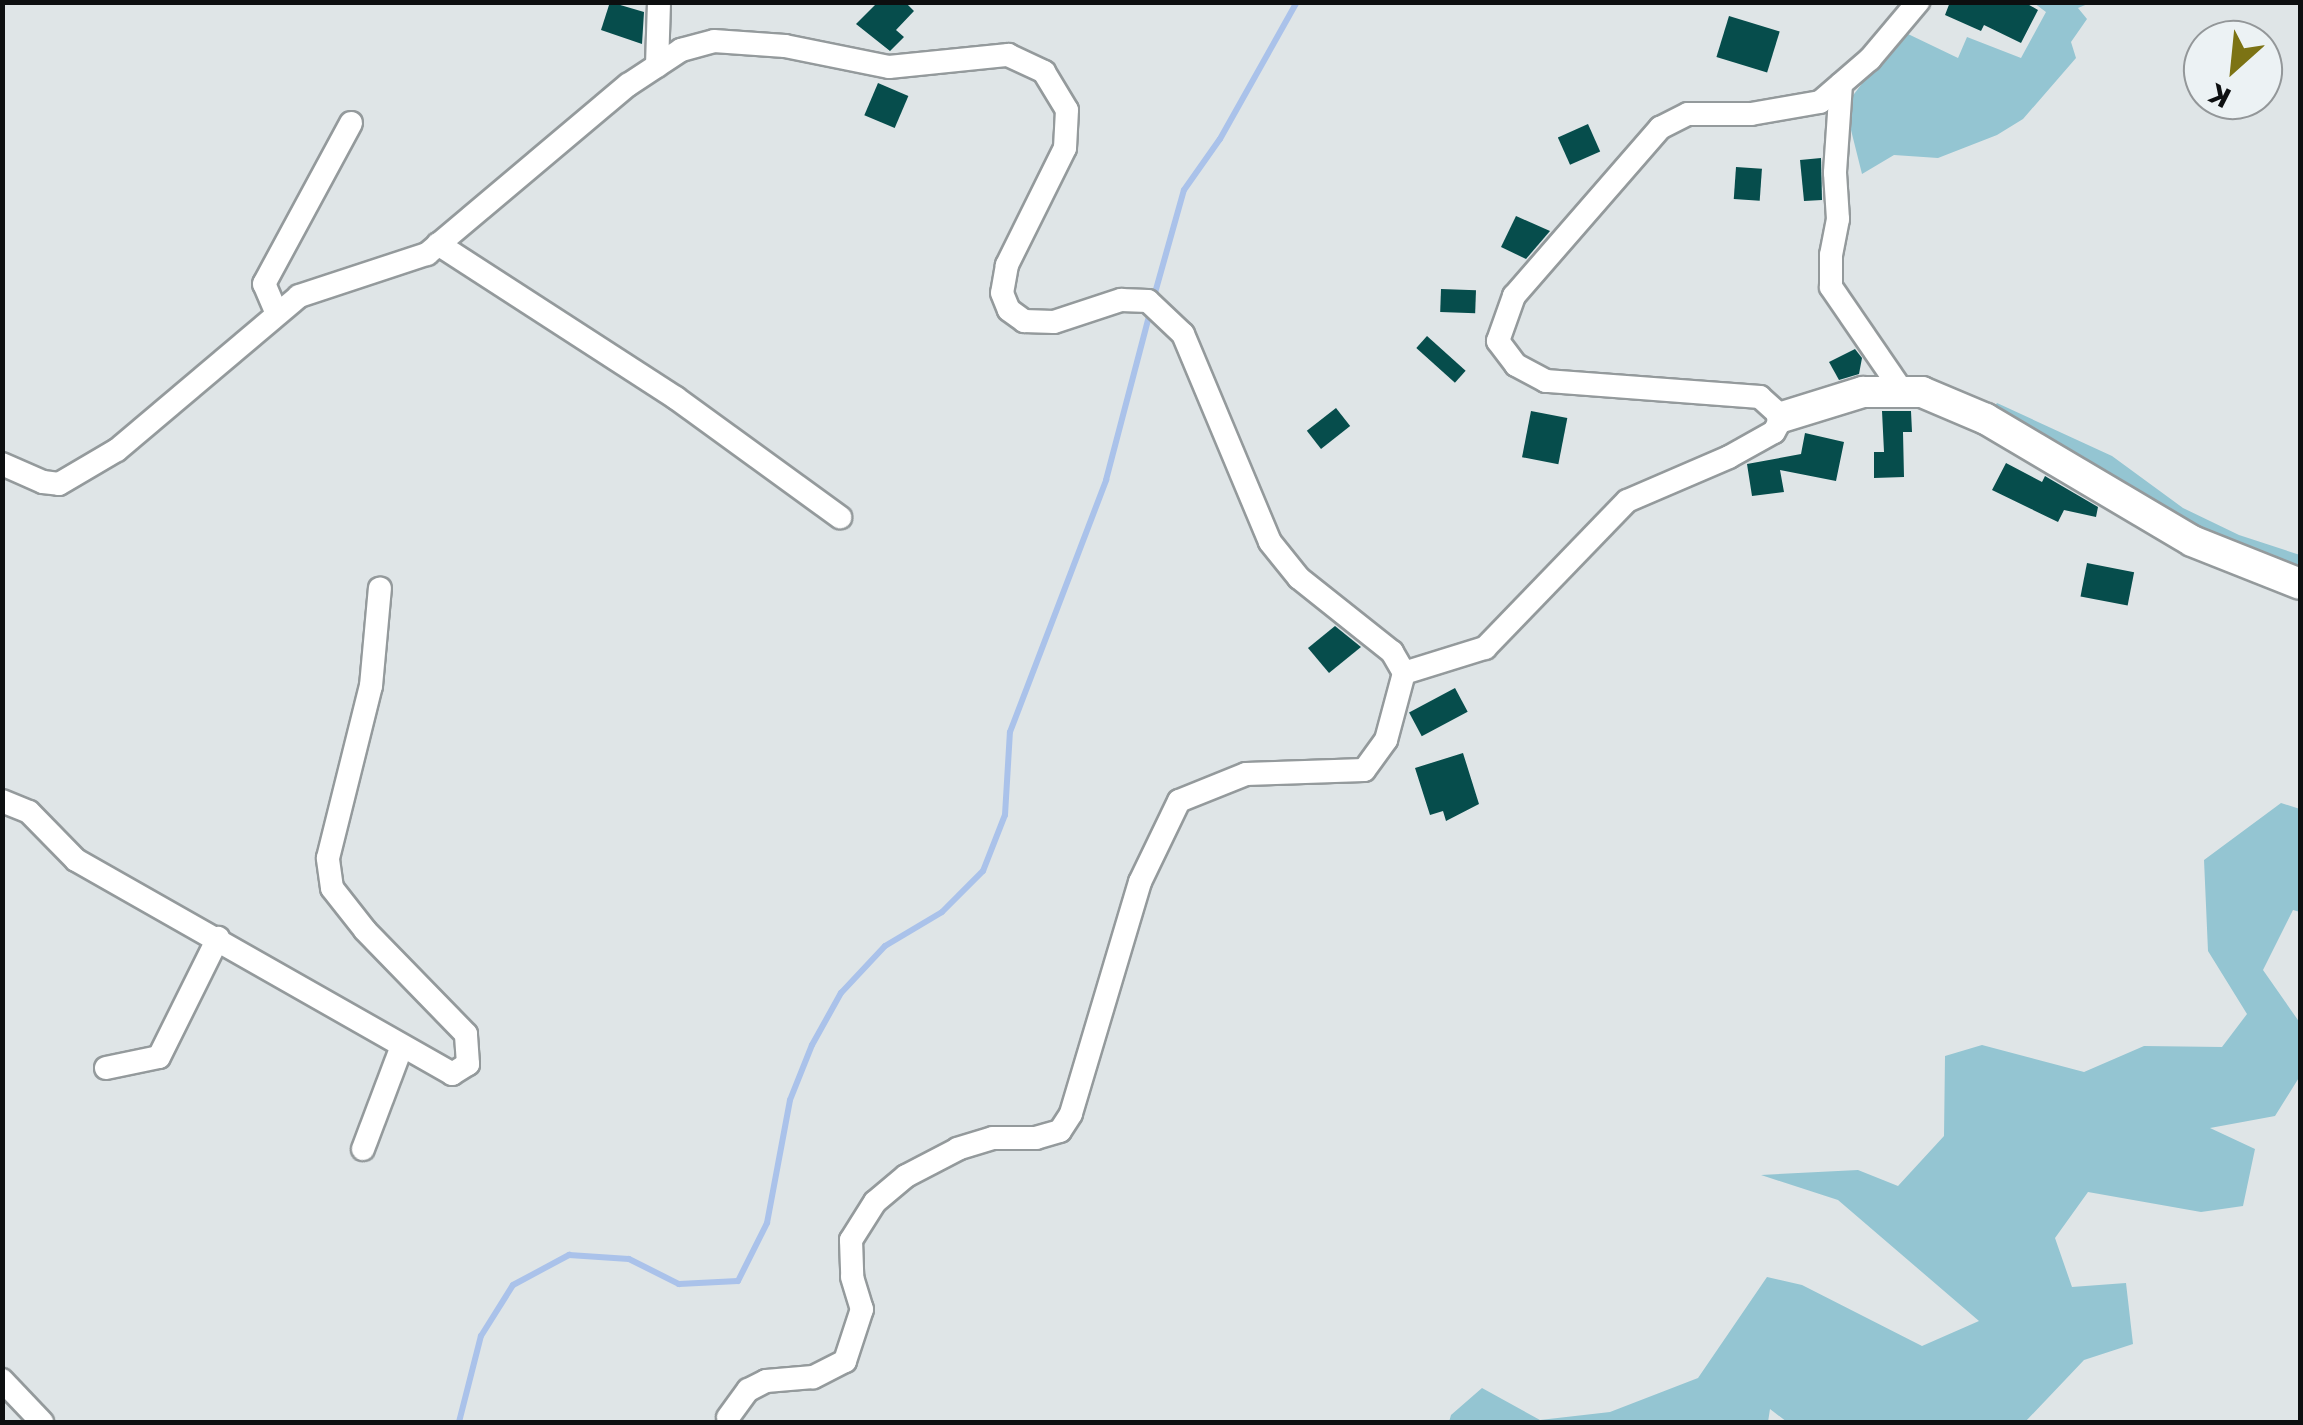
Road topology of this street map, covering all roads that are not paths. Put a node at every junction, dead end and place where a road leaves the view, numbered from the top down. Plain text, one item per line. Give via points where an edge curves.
1 (660, 2) edge
2 (1918, 2) edge
3 (658, 66) junction
4 (1841, 84) junction
5 (351, 123) dead end
6 (438, 244) junction
7 (278, 314) junction
8 (1903, 392) junction
9 (1782, 417) junction
10 (2, 464) edge
11 (840, 517) dead end
12 (2300, 584) edge
13 (380, 588) dead end
14 (1404, 673) junction
15 (2, 801) edge
16 (218, 938) junction
17 (402, 1046) junction
18 (106, 1068) dead end
19 (363, 1149) dead end
20 (2, 1380) edge
21 (728, 1418) dead end
22 (42, 1422) edge

1 - 3 street
2 - 4 street
3 - 6 street
3 - 14 street via 714,40 786,46 889,67 1008,55 1044,72 1067,110 1065,148 1007,266 1002,293 1010,310 1024,321 1054,322 1121,300 1148,301 1184,334 1270,542 1299,578 1392,652
4 - 8 street via 1831,287
4 - 9 street via 1820,102 1750,114 1688,114 1660,128 1514,296 1498,342 1516,365 1546,381 1760,397
5 - 7 street via 264,284
6 - 7 street via 427,254 299,296
6 - 11 street via 676,398
7 - 10 street via 117,450 59,484
8 - 9 street via 1863,392
8 - 12 street via 1922,392 1986,419 2192,541
9 - 14 street via 1774,432 1729,457 1628,501 1485,648
13 - 17 street via 371,686 328,858 332,888 466,1034 468,1064 452,1074
14 - 21 street via 1386,740 1364,770 1246,774 1179,801 1140,882 1071,1114 1060,1131 993,1138 958,1150 906,1176 875,1202 851,1240 862,1309 846,1362 813,1377 766,1381 748,1390
15 - 16 street via 28,812 76,860
16 - 17 street
16 - 18 street via 159,1057
17 - 19 street
20 - 22 street

